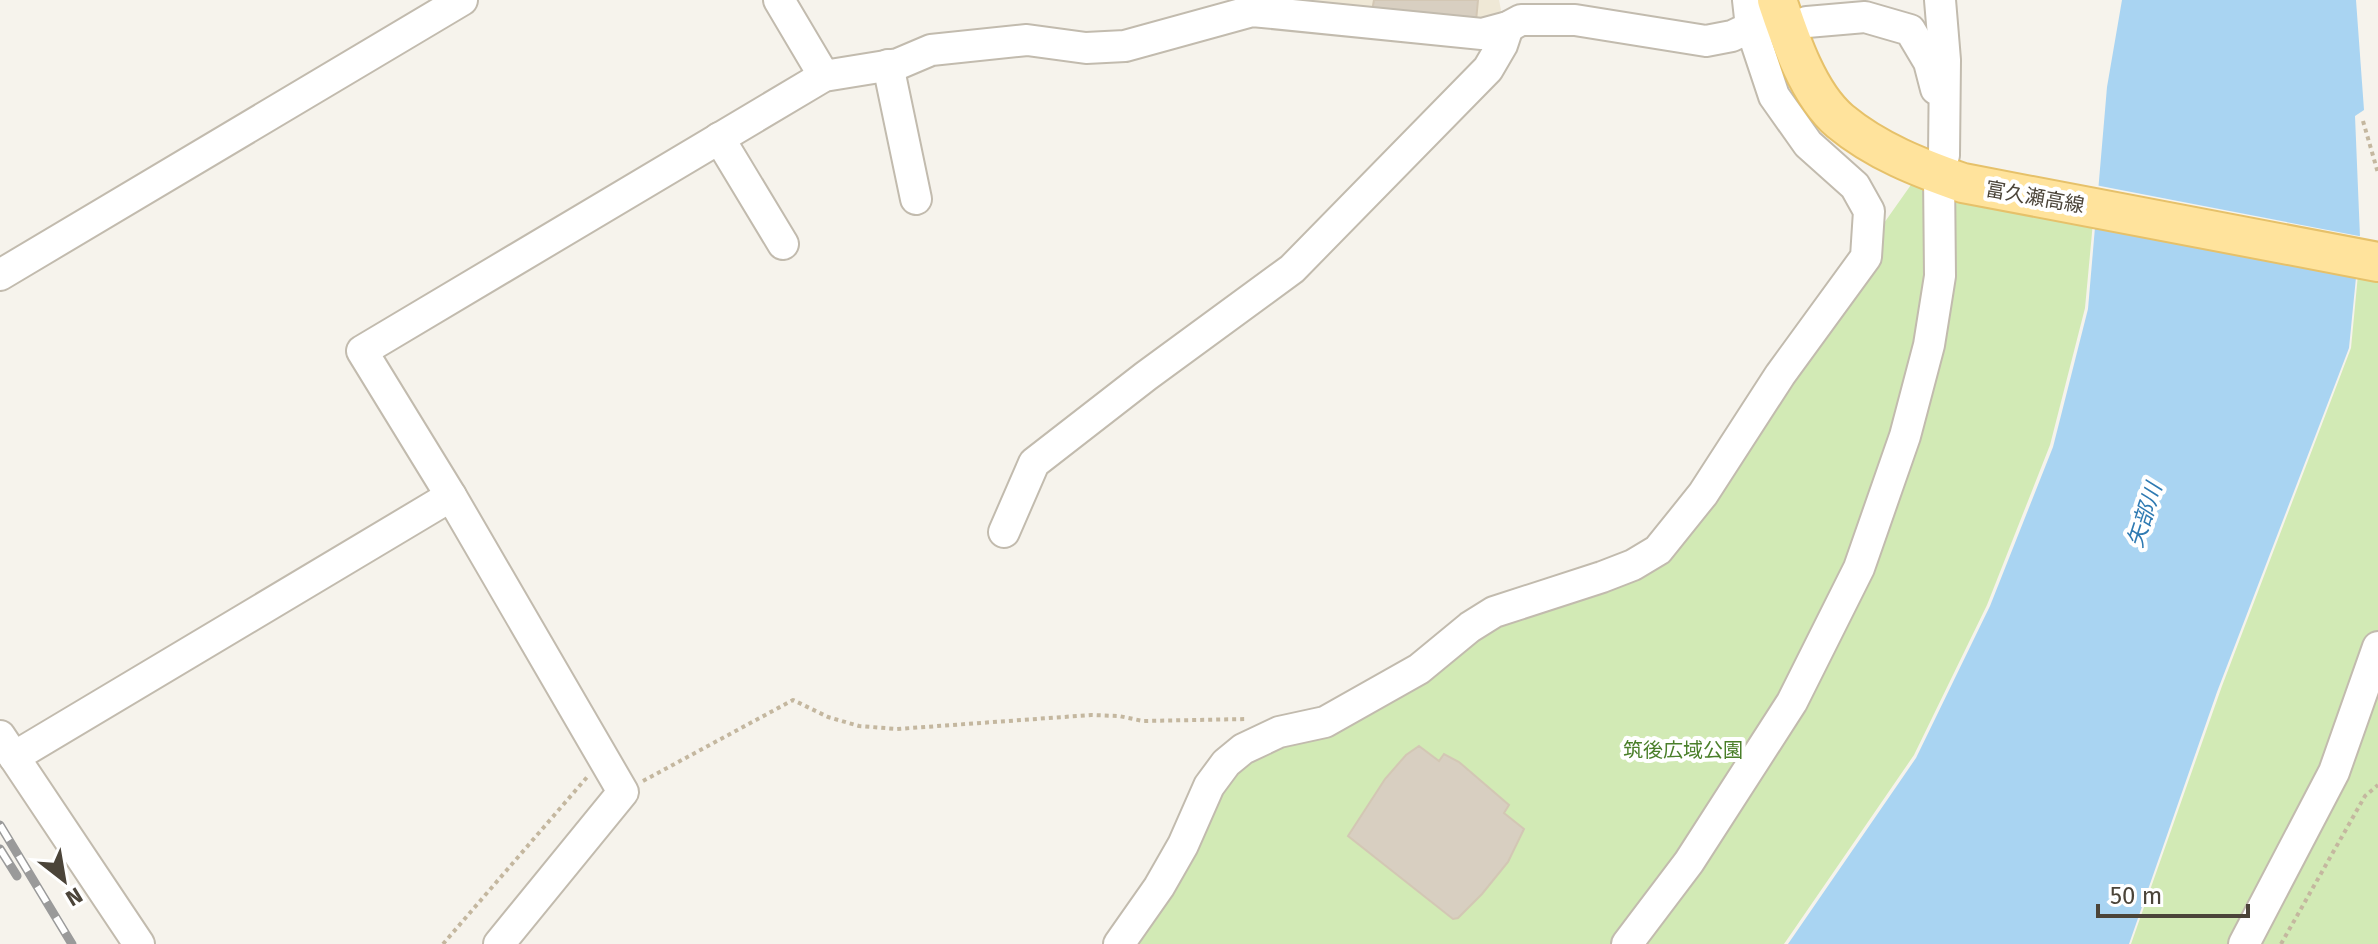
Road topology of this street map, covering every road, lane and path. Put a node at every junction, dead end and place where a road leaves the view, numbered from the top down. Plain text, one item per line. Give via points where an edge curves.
1 (462, 0) edge
2 (779, 0) edge
3 (1940, 0) edge
4 (1772, 15) edge
5 (1512, 16) edge
6 (888, 65) junction
7 (824, 76) junction
8 (2363, 121) dead end
9 (1944, 124) junction
10 (719, 138) junction
11 (1949, 171) junction
12 (2378, 173) edge
13 (916, 199) dead end
14 (783, 244) dead end
15 (2378, 262) edge
16 (0, 275) edge
17 (451, 496) junction
18 (1004, 532) dead end
19 (2378, 647) edge
20 (1279, 732) junction
21 (7, 746) edge
22 (602, 759) junction
23 (2378, 785) edge
24 (623, 792) junction
25 (139, 944) edge
26 (443, 944) edge
27 (499, 944) edge
28 (1119, 944) edge
29 (1627, 944) edge
30 (2244, 944) edge
31 (2281, 944) edge

1 - 16 street
2 - 7 street
3 - 9 street
4 - 5 street via 1732,36 1706,41 1575,20
4 - 9 street via 1865,17 1910,30 1929,62
4 - 11 main road, 富久瀬高線 via 1838,120 1912,165
4 - 20 street via 1774,96 1808,144 1855,186 1869,211 1866,257 1703,494 1658,550 1602,577 1494,612 1419,669 1325,722
5 - 6 street via 1482,34 1252,11 1125,46 1086,48 1027,40 931,50
5 - 18 street via 1488,69 1292,269 1034,463
6 - 7 street
6 - 13 street
7 - 10 street
8 - 12 path
9 - 11 street
10 - 14 street
10 - 17 street via 362,351
11 - 15 main road, 富久瀬高線
11 - 29 street via 1929,345 1905,436 1859,568 1760,755
17 - 21 street
17 - 22 street
19 - 30 street via 2334,772
20 - 24 path via 1248,719 1143,721 1091,715 897,729 859,726 793,700
20 - 28 street via 1226,763 1209,786 1159,887
21 - 25 street
22 - 24 street
22 - 26 path
23 - 31 path via 2365,796
24 - 27 street

